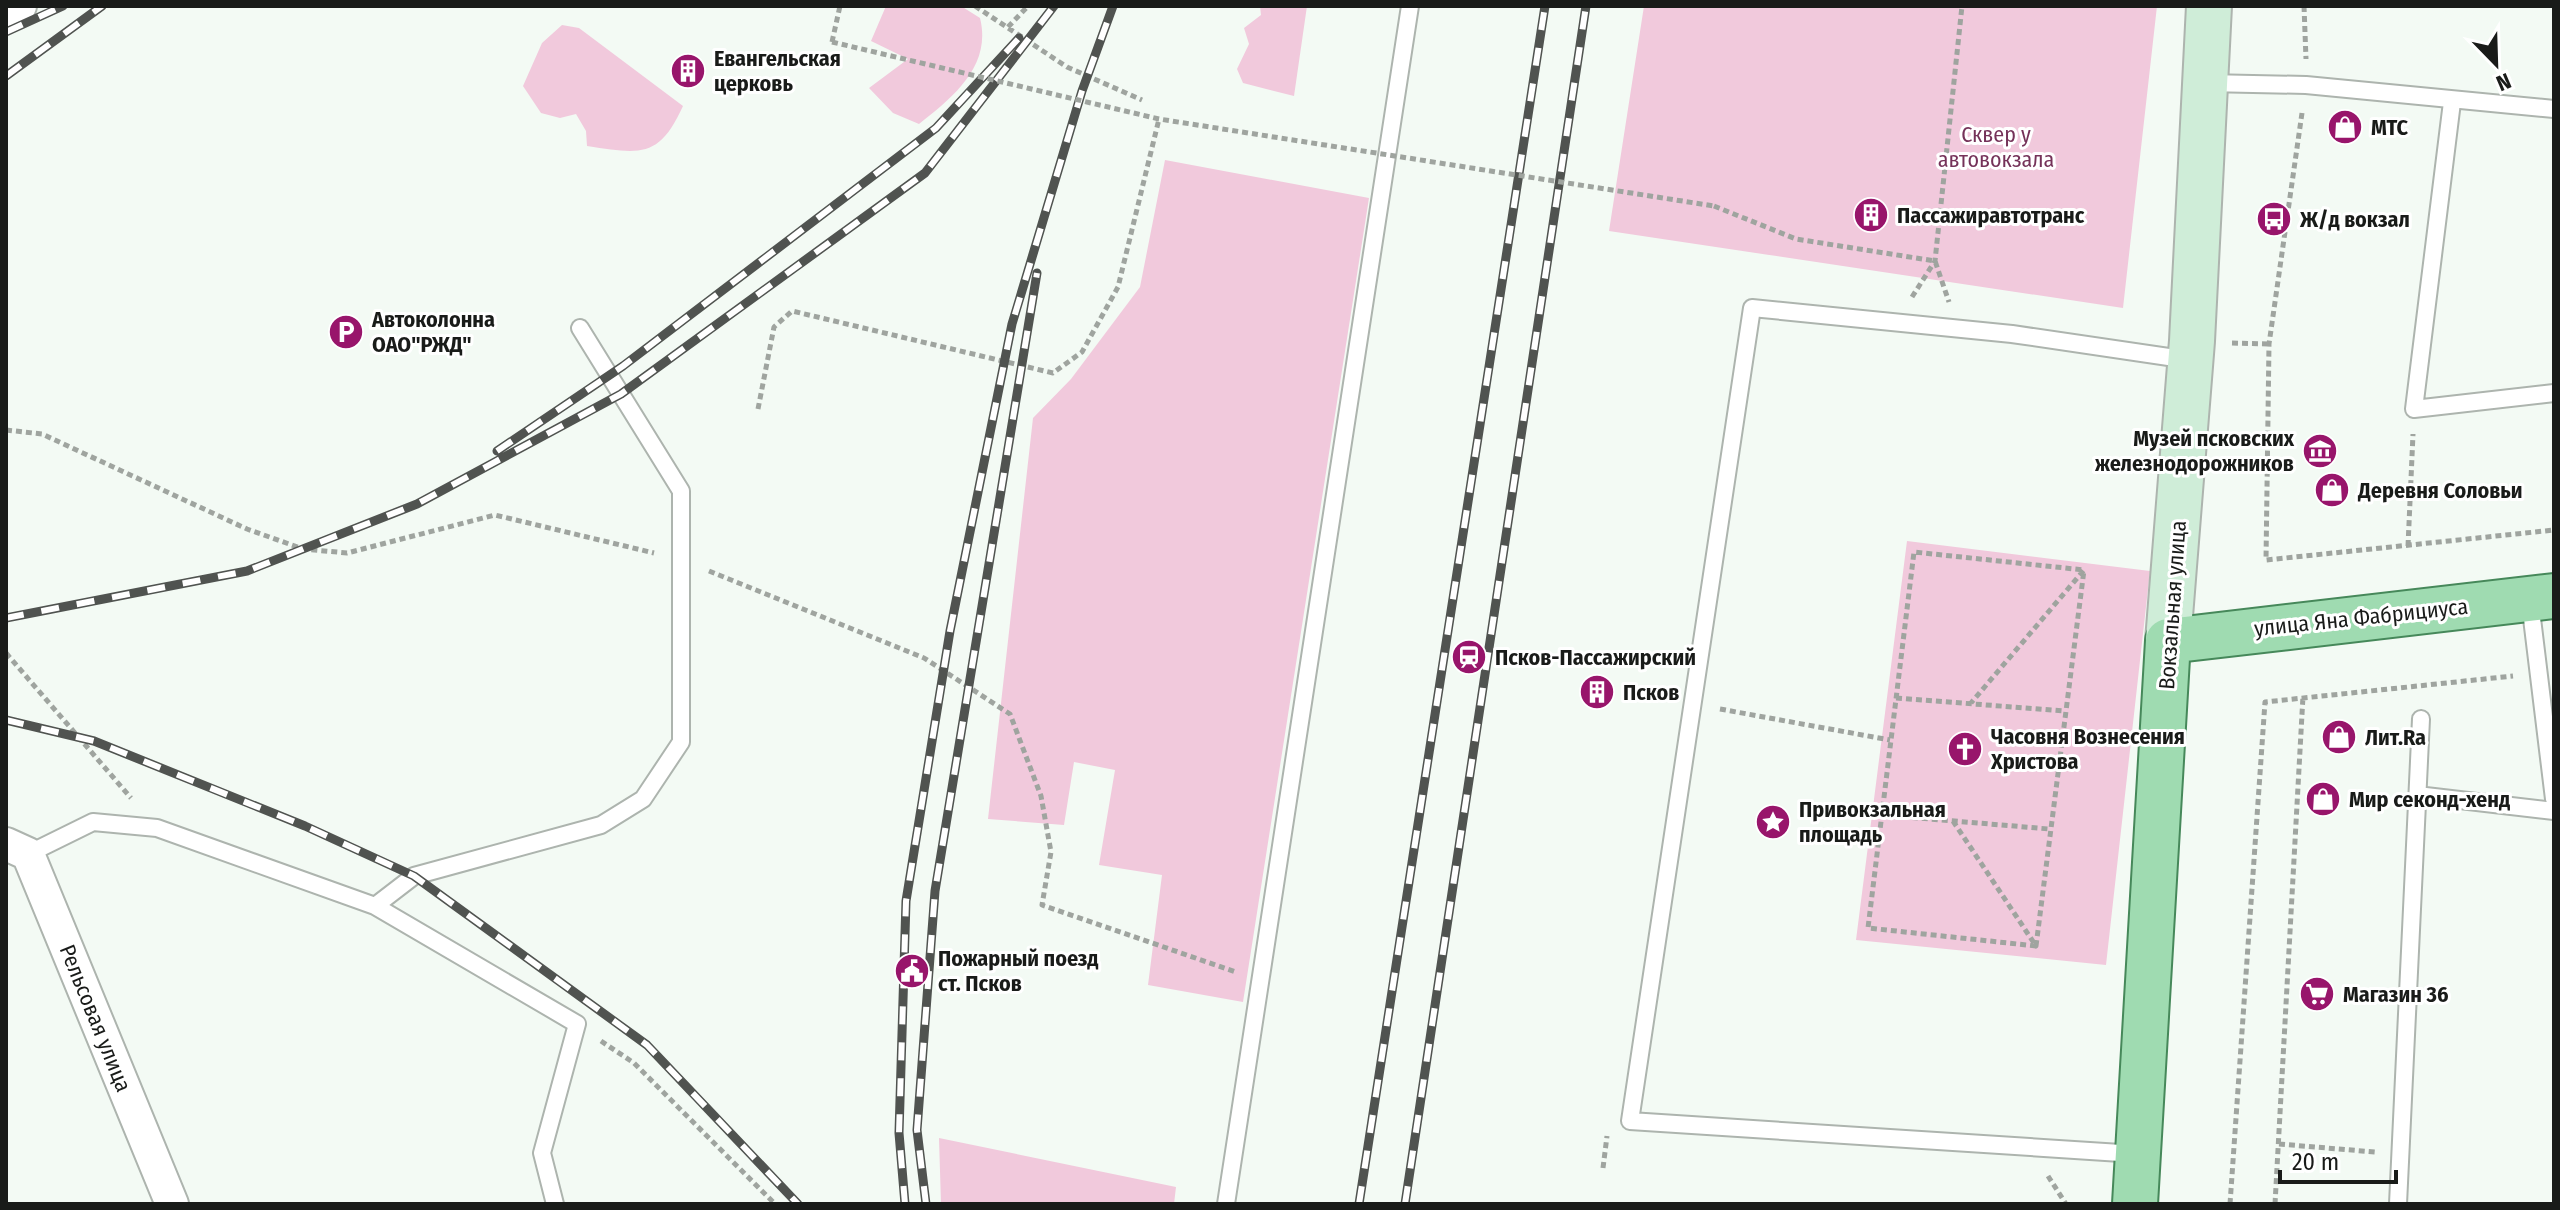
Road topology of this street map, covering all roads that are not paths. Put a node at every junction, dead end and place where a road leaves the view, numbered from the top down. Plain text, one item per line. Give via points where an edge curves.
1 (20, 6) edge
2 (1410, 6) edge
3 (2209, 6) edge
4 (6, 10) edge
5 (2206, 83) junction
6 (2452, 102) junction
7 (2554, 109) edge
8 (580, 328) dead end
9 (2190, 360) junction
10 (2554, 393) edge
11 (2542, 597) edge
12 (2168, 641) junction
13 (2421, 719) dead end
14 (2417, 795) junction
15 (2554, 799) edge
16 (2554, 811) edge
17 (17, 849) edge
18 (375, 906) junction
19 (2140, 1155) junction
20 (172, 1204) edge
21 (555, 1204) edge
22 (1226, 1204) edge
23 (2135, 1204) edge
24 (2398, 1204) edge

1 - 4 street
2 - 22 lane
3 - 5 main road, Вокзальная улица
5 - 6 lane via 2306,85
5 - 9 main road, Вокзальная улица
6 - 7 lane
6 - 10 lane via 2414,409
8 - 18 lane via 681,491 681,742 643,799 601,825 414,876
9 - 12 main road, Вокзальная улица
9 - 19 lane via 2012,334 1752,308 1630,1121
11 - 12 main road, улица Яна Фабрициуса
11 - 15 lane via 2538,674
12 - 19 main road, Вокзальная улица
13 - 14 lane
14 - 16 lane
14 - 24 lane
17 - 18 lane via 93,822 157,828
17 - 20 street, Рельсовая улица
18 - 21 lane via 577,1024 542,1153
19 - 23 main road, Вокзальная улица

